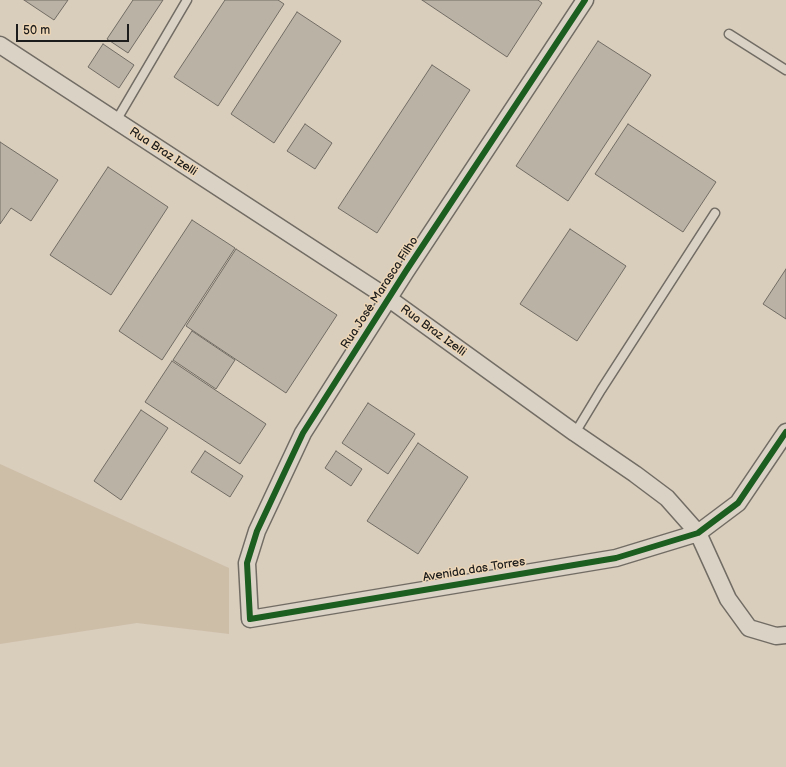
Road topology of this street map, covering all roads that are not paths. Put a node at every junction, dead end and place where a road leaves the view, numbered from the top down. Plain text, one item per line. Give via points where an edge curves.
1 (187, 0) edge
2 (585, 0) edge
3 (729, 34) dead end
4 (0, 45) edge
5 (786, 70) edge
6 (116, 121) junction
7 (715, 213) dead end
8 (388, 298) junction
9 (786, 432) edge
10 (575, 433) junction
11 (698, 533) junction
12 (250, 619) joint
13 (781, 636) edge

1 - 6 lane
2 - 8 street, Rua José Marasca Filho
3 - 5 lane
4 - 6 street, Rua Braz Izelli
6 - 8 street, Rua Braz Izelli
7 - 10 lane
8 - 10 street, Rua Braz Izelli
8 - 12 street, Rua José Marasca Filho via 303,434 257,531 247,563
9 - 11 street, Avenida das Torres via 738,503
10 - 11 street, Rua Braz Izelli via 667,498
11 - 12 street, Avenida das Torres via 616,558
11 - 13 street, Rua Braz Izelli via 728,599 749,628

